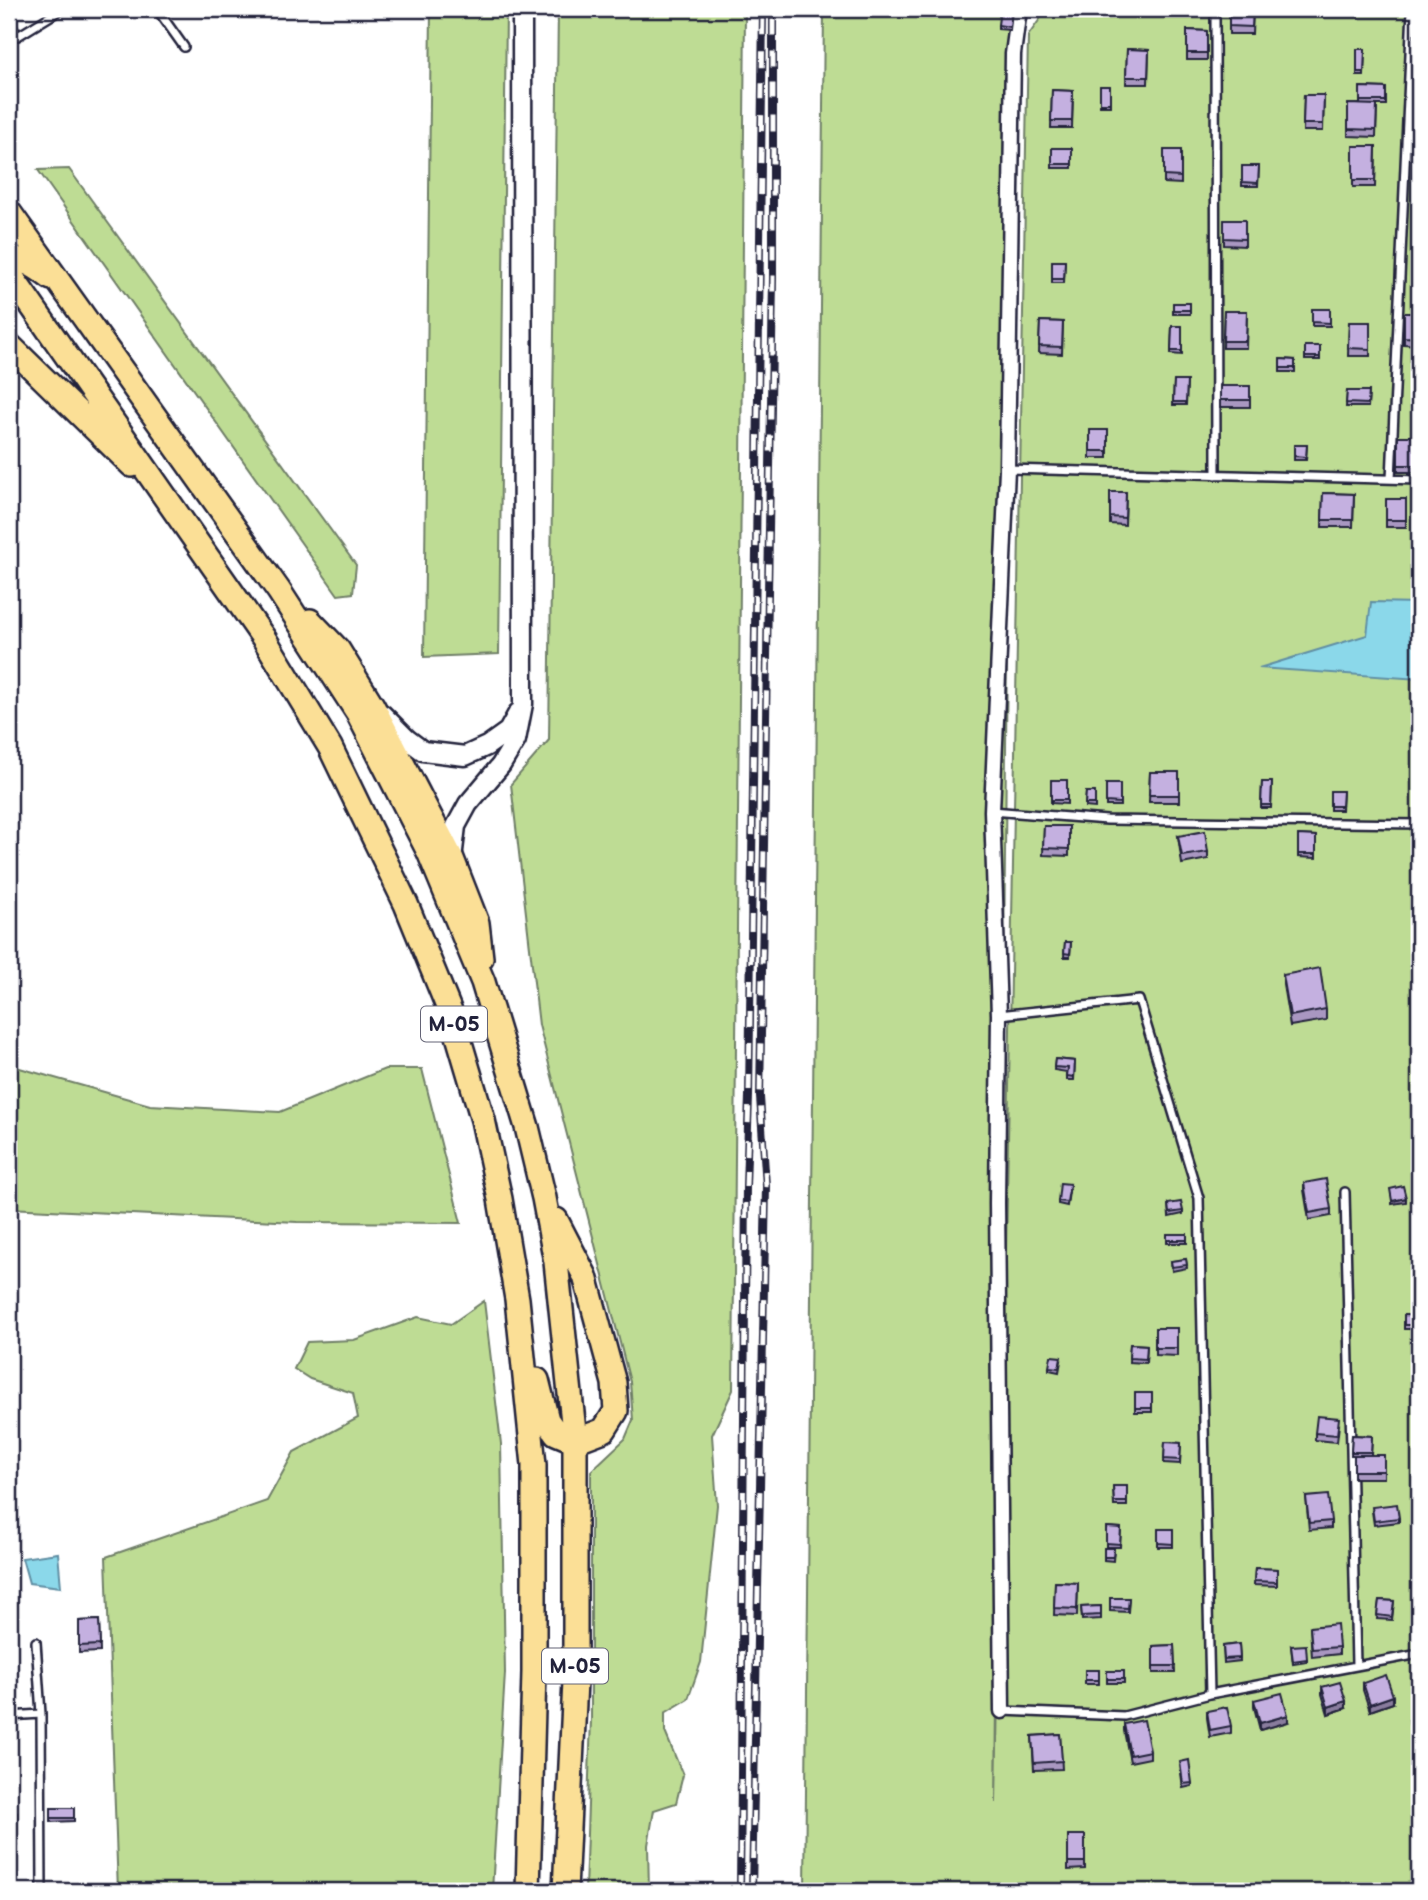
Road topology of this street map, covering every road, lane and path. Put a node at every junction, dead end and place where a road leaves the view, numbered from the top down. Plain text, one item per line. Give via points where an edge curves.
1 (62, 9) edge
2 (157, 9) edge
3 (522, 9) edge
4 (1019, 9) edge
5 (1215, 9) edge
6 (1412, 9) edge
7 (9, 23) edge
8 (184, 47) dead end
9 (9, 212) edge
10 (9, 258) edge
11 (9, 273) edge
12 (62, 287) junction
13 (9, 345) edge
14 (1007, 469) junction
15 (1216, 475) junction
16 (1391, 480) junction
17 (1419, 480) edge
18 (167, 499) junction
19 (279, 591) junction
20 (523, 704) junction
21 (372, 705) junction
22 (992, 811) junction
23 (1419, 824) edge
24 (452, 859) junction
25 (483, 982) junction
26 (999, 1015) junction
27 (1345, 1192) dead end
28 (544, 1198) junction
29 (517, 1299) junction
30 (575, 1441) junction
31 (36, 1642) dead end
32 (1419, 1654) edge
33 (1356, 1665) junction
34 (1210, 1693) junction
35 (1002, 1711) joint
36 (41, 1714) junction
37 (9, 1716) edge
38 (42, 1891) edge
39 (528, 1891) edge
40 (565, 1891) edge

1 - 7 lane via 18,36
2 - 8 lane
3 - 20 street
4 - 14 street via 1013,54
5 - 15 lane
6 - 16 lane
9 - 12 highway, М-05
10 - 12 highway via 35,266
11 - 18 highway, М-05
12 - 19 highway, М-05
13 - 18 highway
14 - 15 lane
14 - 22 street
15 - 16 lane
16 - 17 lane
18 - 29 highway, М-05 via 265,640 330,747 406,904 453,1019 483,1120
19 - 21 highway via 338,650
19 - 25 highway, М-05 via 358,713 429,852
20 - 21 street via 508,731 465,756 423,751
20 - 24 street via 516,740 456,826
21 - 24 highway
22 - 23 lane via 1107,820
22 - 26 street
24 - 25 highway via 477,923
25 - 28 highway, М-05
26 - 34 lane via 1139,1000 1199,1198
26 - 35 street
27 - 33 lane
28 - 30 highway, М-05 via 556,1262
28 - 30 highway via 585,1276 614,1382 616,1411 604,1430
29 - 30 highway via 547,1420 556,1433
29 - 39 highway, М-05 via 534,1465
30 - 40 highway, М-05 via 575,1681
31 - 36 lane
32 - 33 lane
33 - 34 lane
34 - 35 lane via 1124,1716
36 - 37 lane
36 - 38 lane

